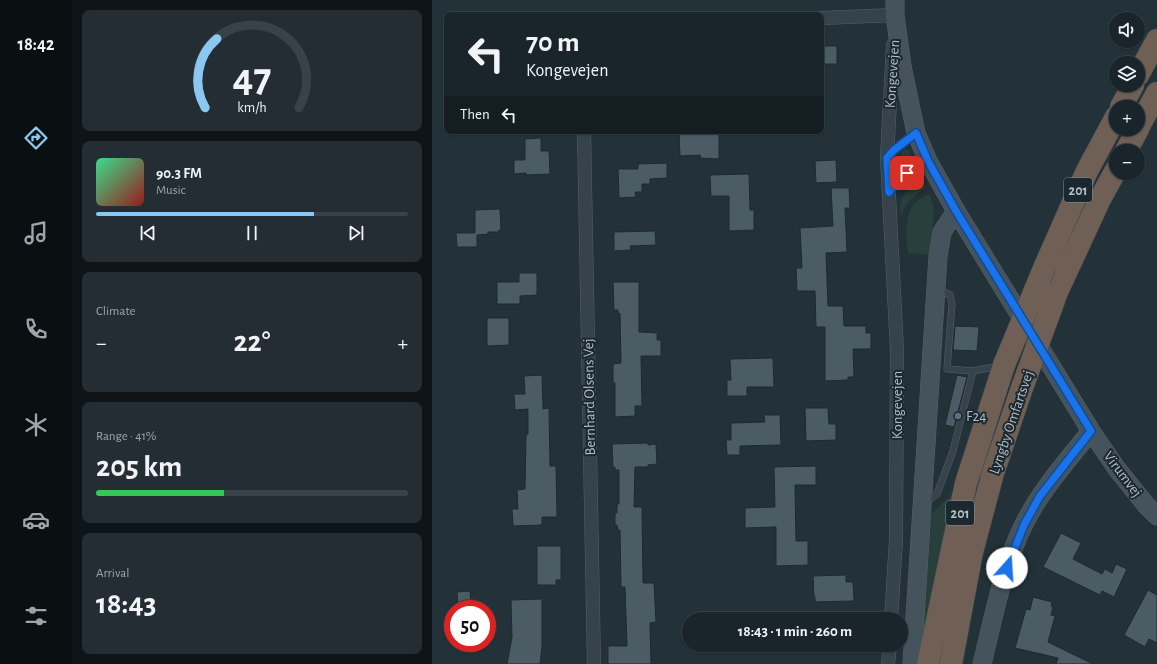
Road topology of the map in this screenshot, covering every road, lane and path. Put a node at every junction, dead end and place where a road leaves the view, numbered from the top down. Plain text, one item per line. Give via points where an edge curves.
1 (895, 8) edge
2 (824, 18) edge
3 (1157, 40) edge
4 (1145, 62) edge
5 (1157, 93) edge
6 (1145, 116) edge
7 (1109, 130) edge
8 (916, 133) junction
9 (584, 134) edge
10 (887, 158) junction
11 (928, 161) junction
12 (1110, 180) edge
13 (889, 192) junction
14 (956, 211) junction
15 (936, 289) junction
16 (1004, 366) junction
17 (973, 371) junction
18 (1091, 431) junction
19 (922, 505) junction
20 (1157, 516) edge
21 (891, 612) edge
22 (889, 652) edge
23 (594, 664) edge
24 (888, 664) edge
25 (912, 664) edge
26 (928, 664) edge
27 (951, 664) edge
28 (982, 664) edge

1 - 2 street
1 - 8 main road, Kongevejen via 902,66
1 - 10 street, Kongevejen
3 - 4 highway
5 - 6 highway
7 - 16 highway, 201, bridge via 1087,171
8 - 10 lane
8 - 11 main road, Kongevejen
9 - 23 street, Bernhard Olsens Vej
10 - 13 street, Kongevejen
11 - 13 lane via 907,173
11 - 14 main road, Kongevejen
12 - 27 highway, Lyngby Omfartsvej / 201, bridge via 1057,292 993,473 972,552
13 - 21 street, Kongevejen via 897,351 896,540
14 - 15 main road via 942,232
14 - 18 main road, Kongevejen
15 - 17 lane via 950,295 952,304 947,369
15 - 19 main road
16 - 17 lane
16 - 26 highway, 201 via 966,483
17 - 19 lane via 951,458 937,494
18 - 20 main road, Virumvej via 1117,469
18 - 28 main road via 1040,496 1015,544 999,592
19 - 25 main road
22 - 24 street

